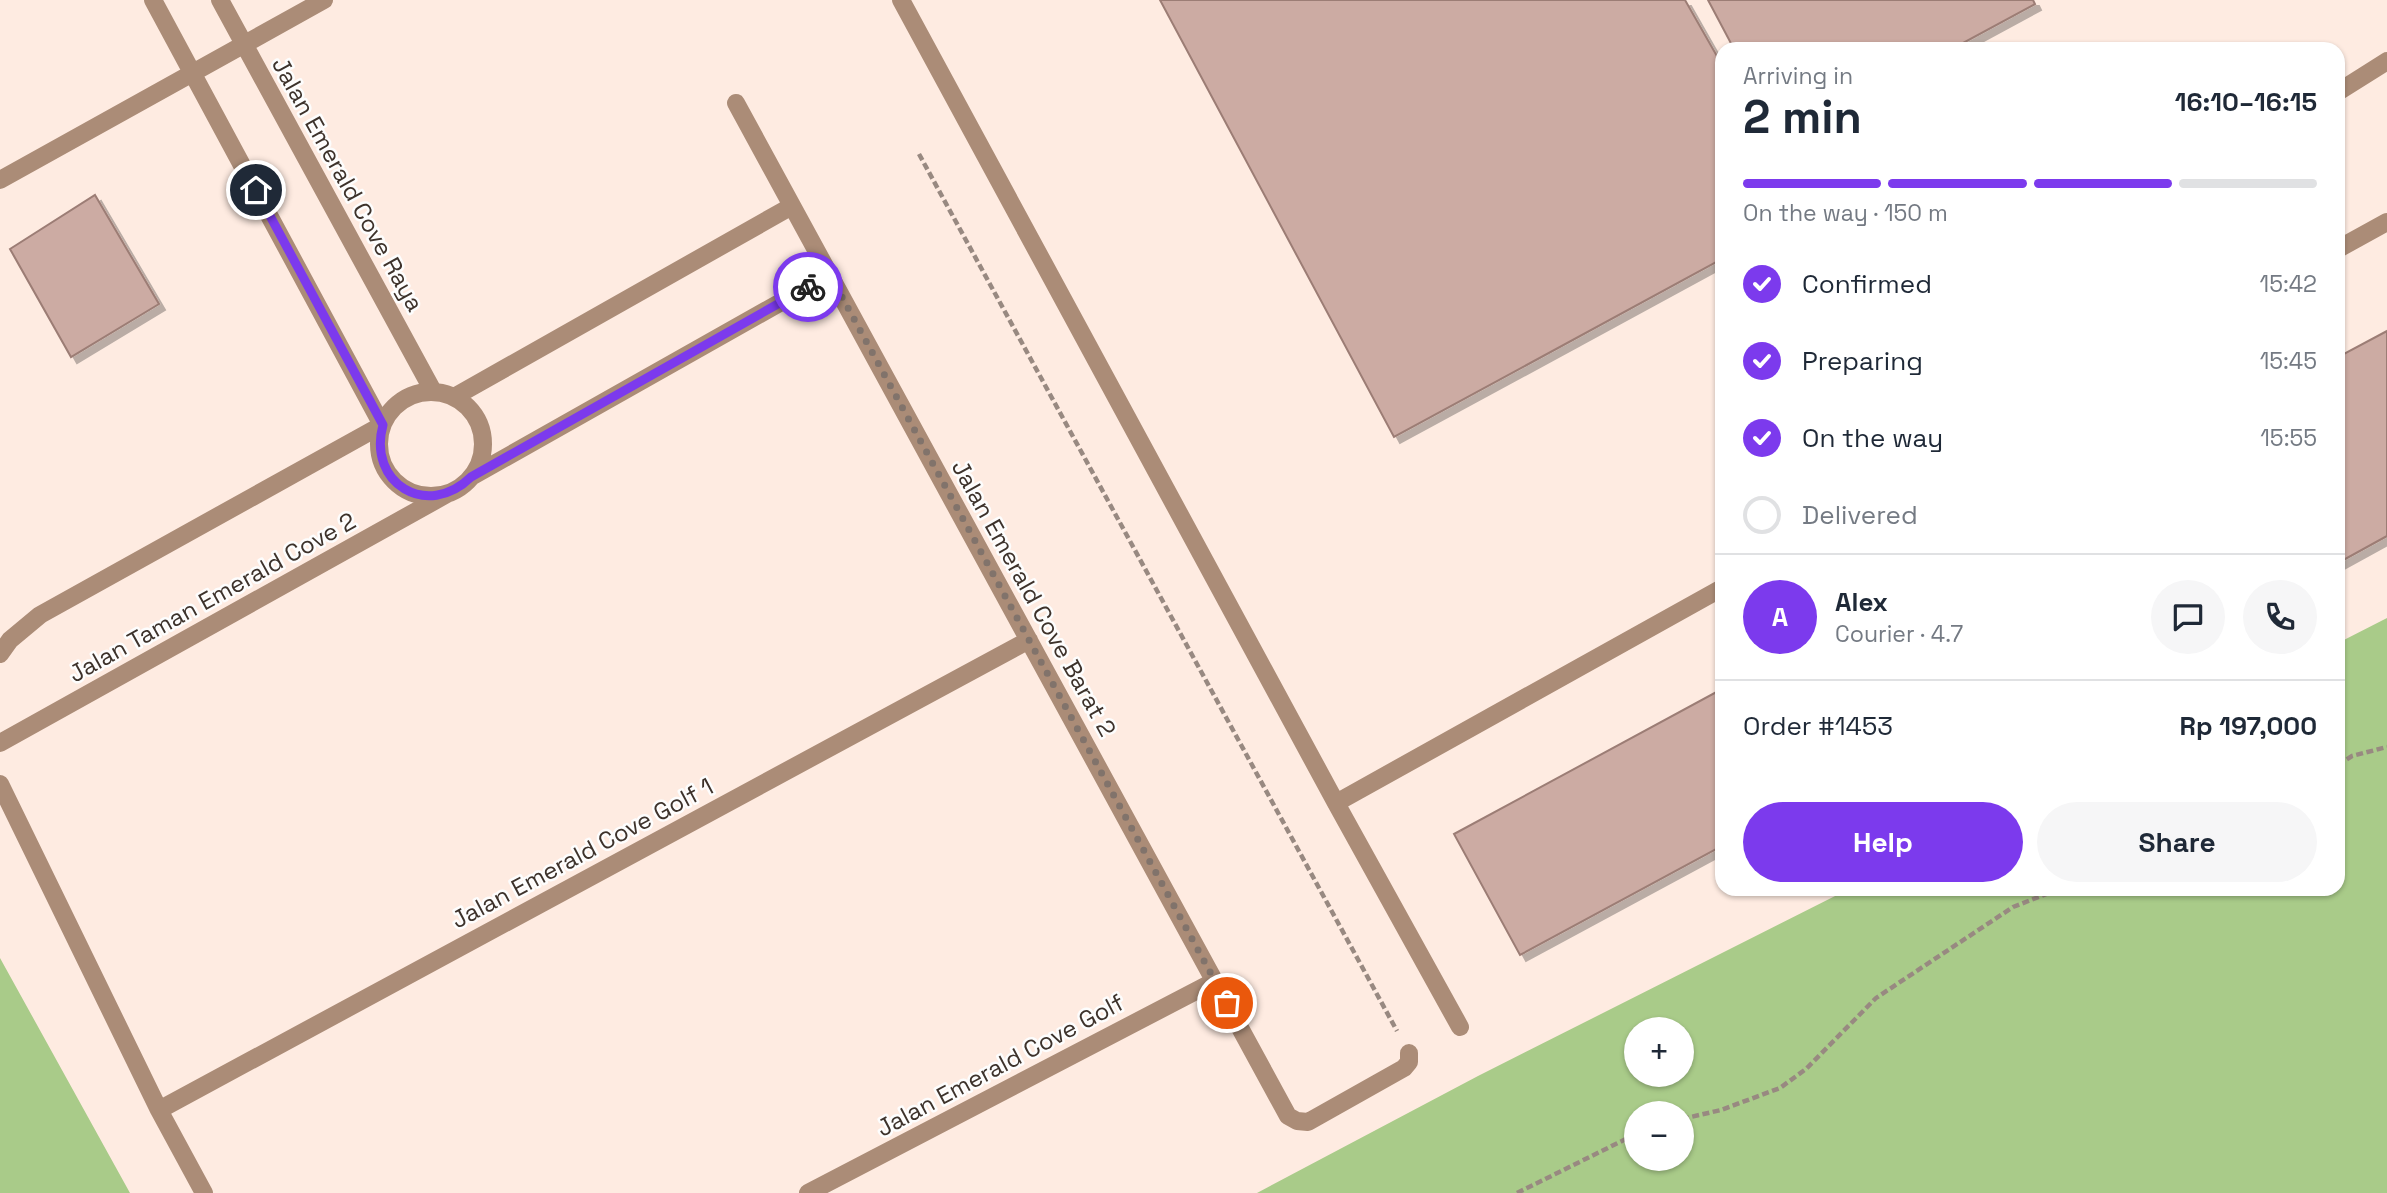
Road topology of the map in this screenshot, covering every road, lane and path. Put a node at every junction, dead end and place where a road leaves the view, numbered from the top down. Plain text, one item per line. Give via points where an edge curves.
1 (153, 0) edge
2 (220, 0) edge
3 (324, 0) edge
4 (901, 0) edge
5 (244, 44) junction
6 (2387, 61) edge
7 (193, 72) junction
8 (2345, 88) edge
9 (736, 103) dead end
10 (919, 154) dead end
11 (0, 180) edge
12 (792, 206) junction
13 (2387, 222) edge
14 (2345, 245) edge
15 (830, 275) junction
16 (433, 391) junction
17 (454, 397) junction
18 (383, 425) junction
19 (471, 477) junction
20 (447, 494) junction
21 (1715, 592) edge
22 (1029, 640) junction
23 (0, 654) edge
24 (0, 743) edge
25 (2387, 747) edge
26 (2345, 760) edge
27 (0, 784) edge
28 (1336, 803) junction
29 (2041, 896) edge
30 (1214, 981) junction
31 (1460, 1027) dead end
32 (1409, 1053) joint
33 (159, 1110) junction
34 (1694, 1117) edge
35 (1624, 1140) edge
36 (204, 1193) edge
37 (808, 1193) edge
38 (1517, 1193) edge

1 - 7 street
2 - 5 street, Jalan Emerald Cove Raya
3 - 5 street
4 - 28 street
5 - 7 street
5 - 16 street, Jalan Emerald Cove Raya
6 - 8 street
7 - 11 street
7 - 18 street
9 - 12 street, Jalan Emerald Cove Barat 2
10 - 32 path
12 - 15 street, Jalan Emerald Cove Barat 2
12 - 17 street
13 - 14 street
15 - 19 street, Jalan Taman Emerald Cove 2
15 - 22 street, Jalan Emerald Cove Barat 2
16 - 17 street
16 - 18 street via 412,395 394,407
17 - 19 street via 472,411 482,433 484,448
18 - 20 street via 380,454 393,480 418,495
18 - 23 street via 40,615
19 - 20 street, Jalan Taman Emerald Cove 2
20 - 24 street, Jalan Taman Emerald Cove 2
21 - 28 street
22 - 30 street, Jalan Emerald Cove Barat 2
22 - 33 street, Jalan Emerald Cove Golf 1
25 - 26 path
27 - 33 street
28 - 31 street
29 - 34 path via 2013,907 1876,998 1806,1069 1780,1088
30 - 32 street, Jalan Emerald Cove Barat 2 via 1288,1116 1297,1121 1308,1122 1404,1068
30 - 37 street, Jalan Emerald Cove Golf
33 - 36 street
35 - 38 path

